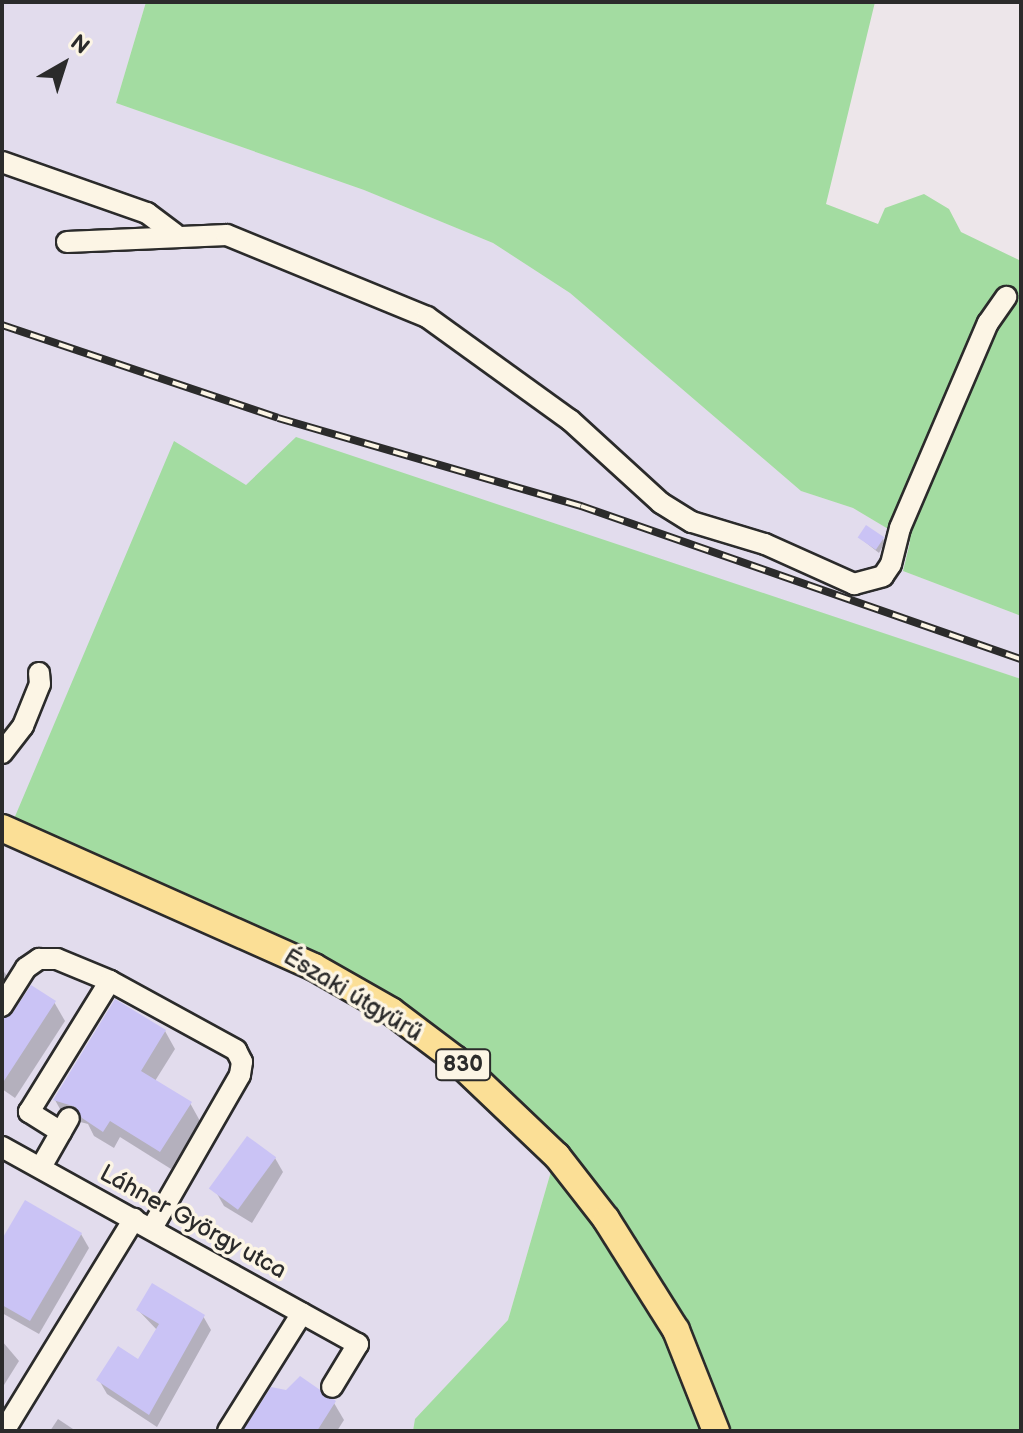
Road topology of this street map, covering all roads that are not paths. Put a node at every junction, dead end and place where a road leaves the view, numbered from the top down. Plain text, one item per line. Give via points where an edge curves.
1 (2, 162) edge
2 (175, 234) junction
3 (67, 242) dead end
4 (1006, 297) dead end
5 (39, 673) dead end
6 (2, 753) edge
7 (2, 828) edge
8 (110, 981) junction
9 (2, 1006) edge
10 (2, 1147) edge
11 (41, 1167) junction
12 (143, 1224) junction
13 (302, 1313) junction
14 (332, 1387) dead end
15 (4, 1428) edge
16 (228, 1431) edge
17 (716, 1431) edge

1 - 2 street via 147,213
2 - 3 street
2 - 4 street via 227,235 427,317 570,420 661,503 692,522 765,544 854,584 883,576 891,564 900,528 975,352
5 - 6 street via 40,684 23,726
7 - 17 main road, Északi útgyűrű / 830 via 314,967 391,1011 465,1067 557,1156 606,1219 676,1330
8 - 9 street via 57,959 39,959 26,968
8 - 11 street via 29,1112 65,1125
8 - 12 street via 228,1043 242,1062 240,1075
10 - 11 street, Láhner György utca
11 - 12 street, Láhner György utca
12 - 13 street, Láhner György utca
12 - 15 street
13 - 14 street, Láhner György utca via 358,1344
13 - 16 street

